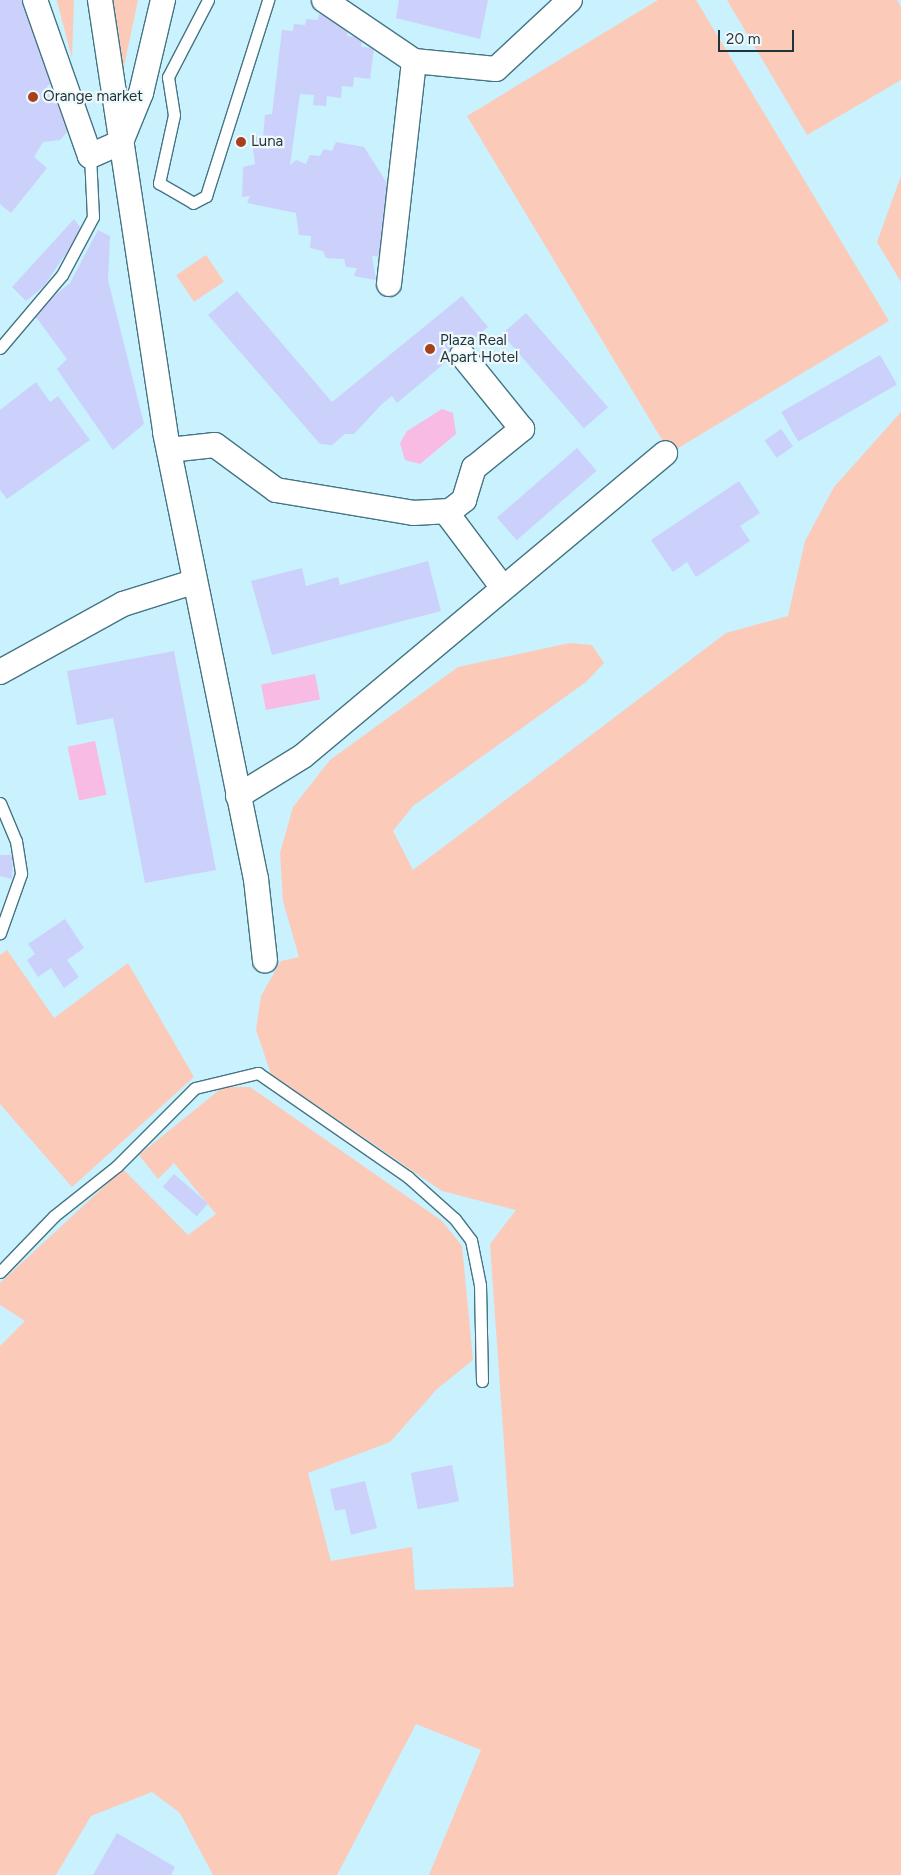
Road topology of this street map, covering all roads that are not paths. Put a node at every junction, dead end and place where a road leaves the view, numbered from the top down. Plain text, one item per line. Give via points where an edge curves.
1 (35, 0) edge
2 (100, 0) edge
3 (163, 0) edge
4 (208, 0) edge
5 (268, 0) edge
6 (324, 0) edge
7 (570, 0) edge
8 (414, 61) junction
9 (168, 77) junction
10 (141, 93) junction
11 (121, 142) junction
12 (90, 156) junction
13 (389, 284) dead end
14 (0, 348) edge
15 (462, 354) dead end
16 (169, 450) junction
17 (666, 452) dead end
18 (446, 512) junction
19 (193, 582) junction
20 (503, 588) junction
21 (0, 672) edge
22 (238, 796) junction
23 (0, 802) edge
24 (0, 933) edge
25 (265, 960) dead end
26 (0, 1272) edge
27 (482, 1381) dead end

1 - 12 street
2 - 11 street
3 - 10 street
4 - 9 lane
5 - 9 lane via 206,196 193,203 159,182 174,115
6 - 8 street
7 - 8 street via 496,69
8 - 13 street
9 - 10 lane
10 - 11 street
11 - 12 street
11 - 16 street
12 - 14 lane via 93,217 62,275
15 - 18 street via 522,429 474,468 464,500
16 - 18 street via 215,445 276,490 412,513
16 - 19 street
17 - 20 street
18 - 20 street
19 - 21 street via 123,604
19 - 22 street
20 - 22 street via 302,756
22 - 25 street via 256,879
23 - 24 lane via 16,841 21,874
26 - 27 lane via 54,1216 117,1166 195,1088 258,1073 408,1177 455,1219 471,1240 480,1285

